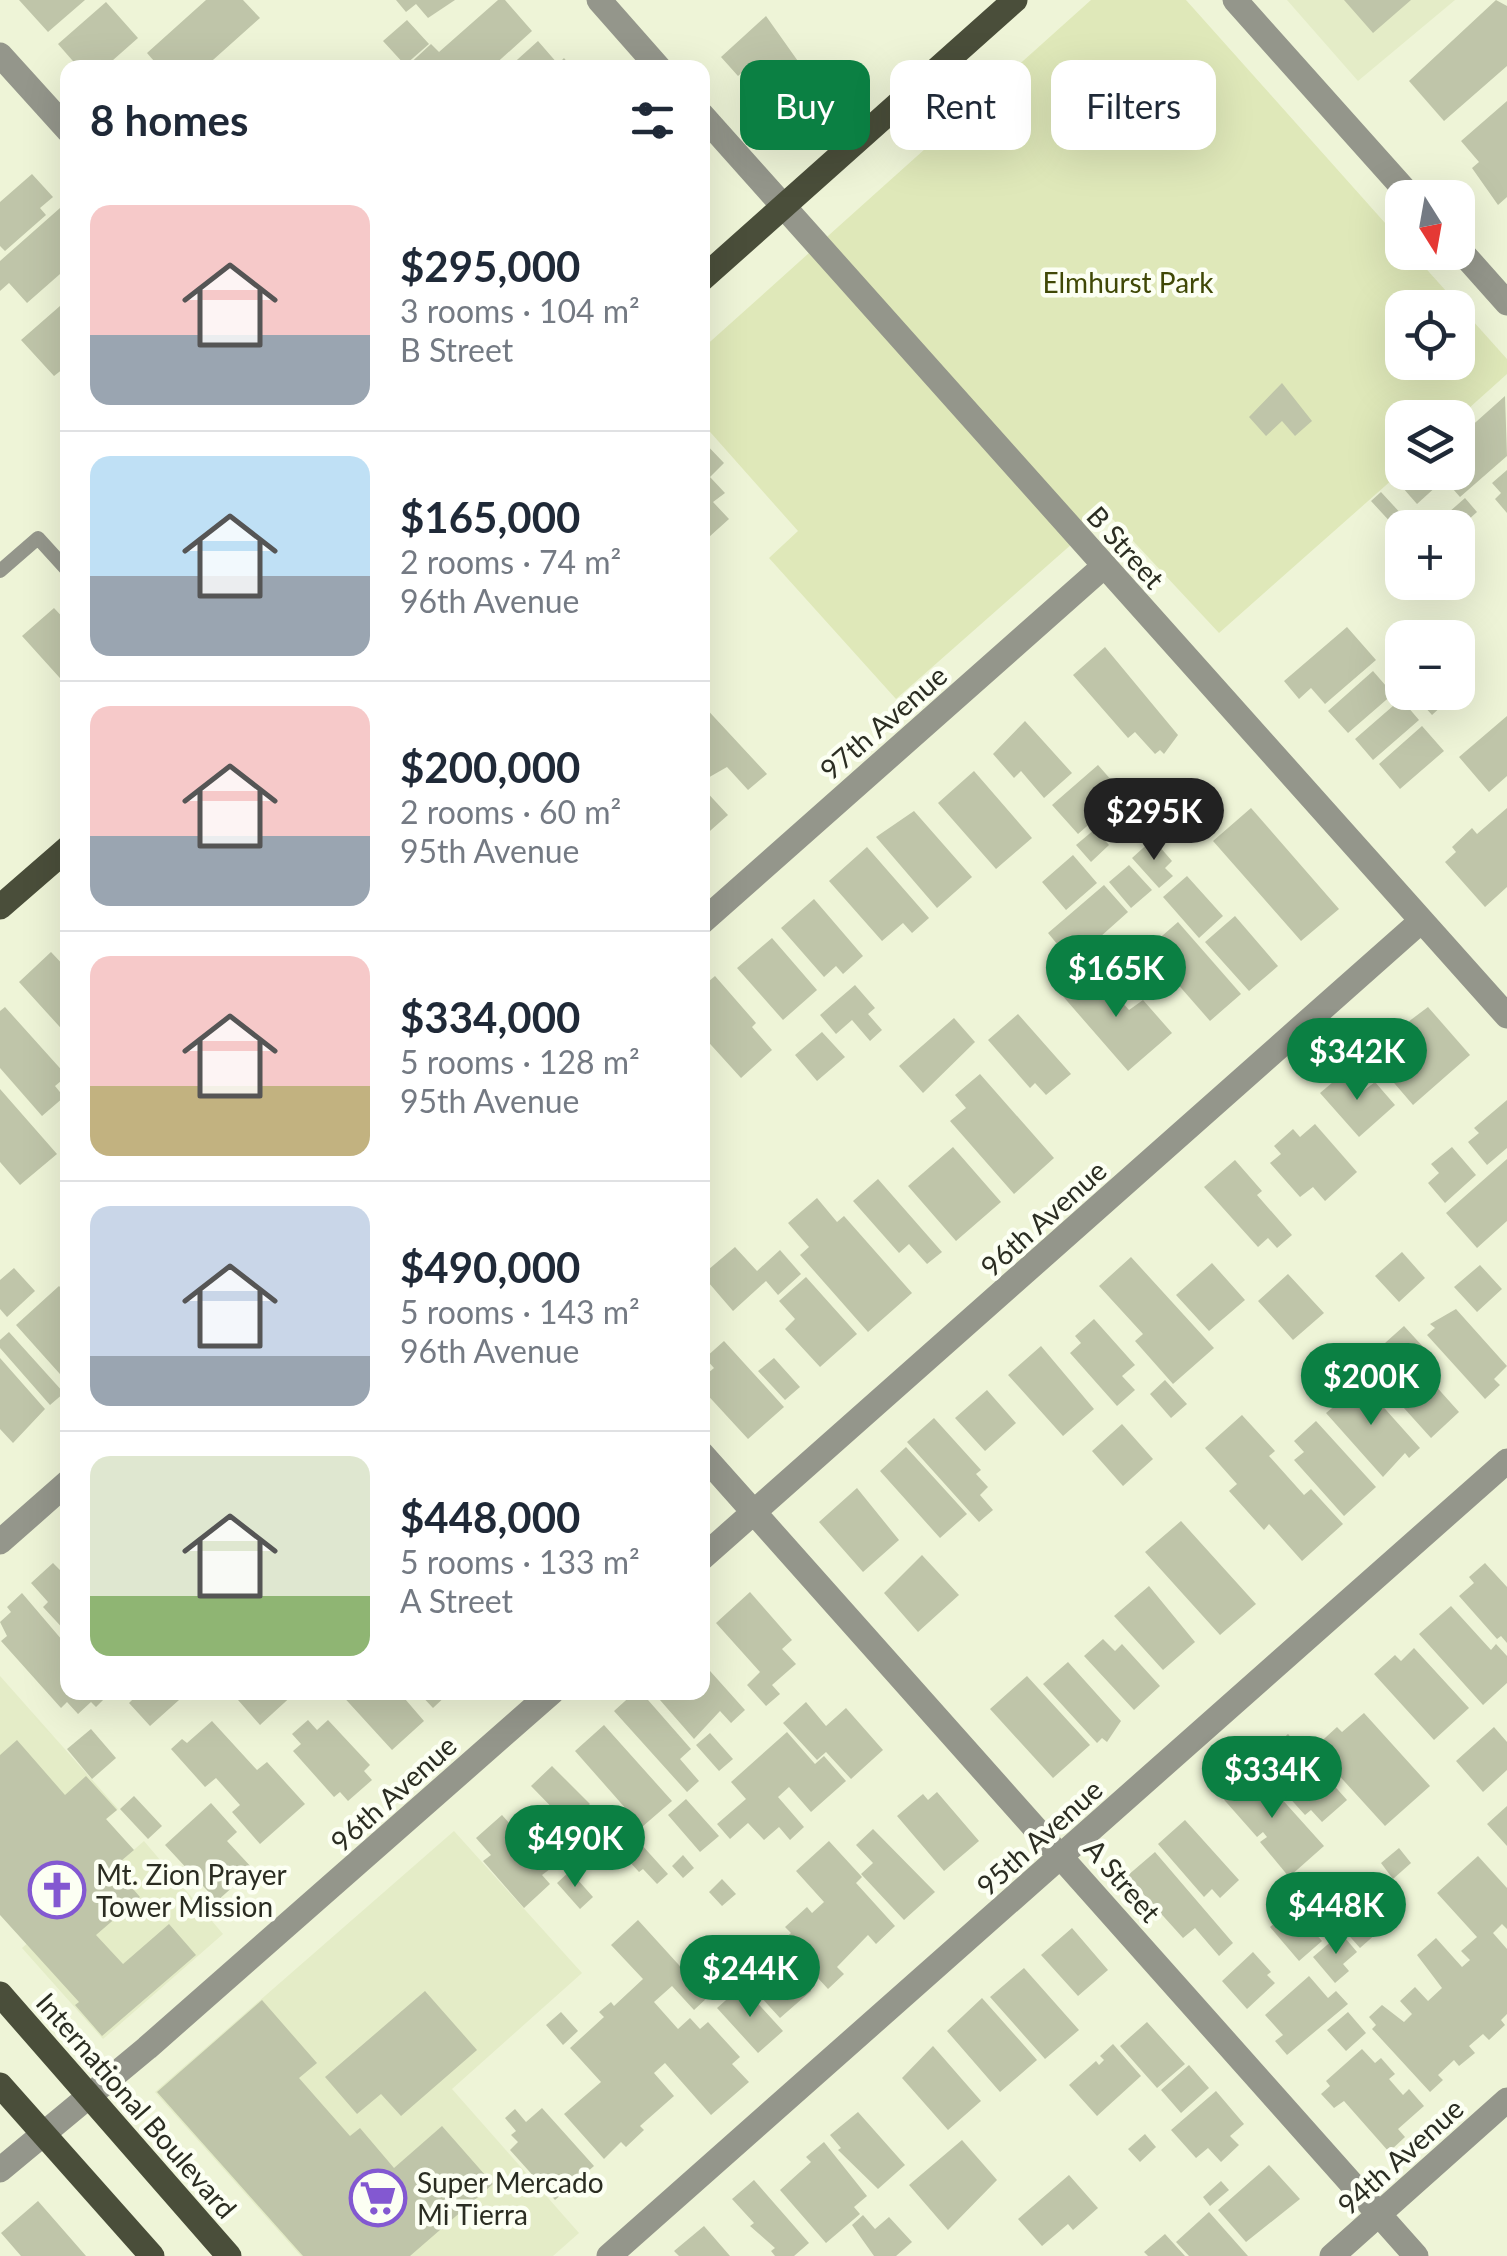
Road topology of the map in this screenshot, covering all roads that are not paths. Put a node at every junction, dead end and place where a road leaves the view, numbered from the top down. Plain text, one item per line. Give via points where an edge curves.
1 (598, 0) edge
2 (1014, 0) edge
3 (1235, 0) edge
4 (0, 55) edge
5 (653, 60) edge
6 (60, 121) edge
7 (710, 124) edge
8 (1396, 180) edge
9 (784, 206) junction
10 (1475, 267) edge
11 (710, 272) edge
12 (1507, 303) edge
13 (60, 563) edge
14 (1104, 567) junction
15 (0, 571) edge
16 (60, 855) edge
17 (0, 907) edge
18 (710, 915) edge
19 (1420, 922) junction
20 (1507, 1016) edge
21 (1507, 1462) edge
22 (710, 1463) edge
23 (60, 1489) edge
24 (755, 1512) junction
25 (0, 1542) edge
26 (710, 1551) edge
27 (543, 1700) edge
28 (1062, 1856) junction
29 (0, 1994) edge
30 (0, 2085) edge
31 (88, 2097) junction
32 (1507, 2100) edge
33 (44, 2134) junction
34 (0, 2170) edge
35 (1379, 2215) junction
36 (152, 2256) edge
37 (230, 2256) edge
38 (609, 2256) edge
39 (1332, 2256) edge
40 (1416, 2256) edge

1 - 5 street
2 - 9 main road
3 - 8 street
4 - 6 street
7 - 9 street, B Street
9 - 11 main road
9 - 14 street, B Street
10 - 12 street
13 - 15 lane via 38,538
14 - 18 street, 97th Avenue
14 - 19 street, B Street
16 - 17 main road
19 - 20 street, B Street
19 - 24 street, 96th Avenue
21 - 28 street, 95th Avenue
22 - 24 street, A Street
23 - 25 street
24 - 26 street, 96th Avenue
24 - 28 street, A Street
27 - 31 street, 96th Avenue
28 - 35 street, A Street
28 - 38 street, 95th Avenue
29 - 31 main road, International Boulevard
30 - 33 main road
31 - 33 street, 96th Avenue
31 - 37 main road, International Boulevard
32 - 35 street, 94th Avenue
33 - 34 street, 96th Avenue
33 - 36 main road
35 - 39 street, 94th Avenue
35 - 40 street, A Street

